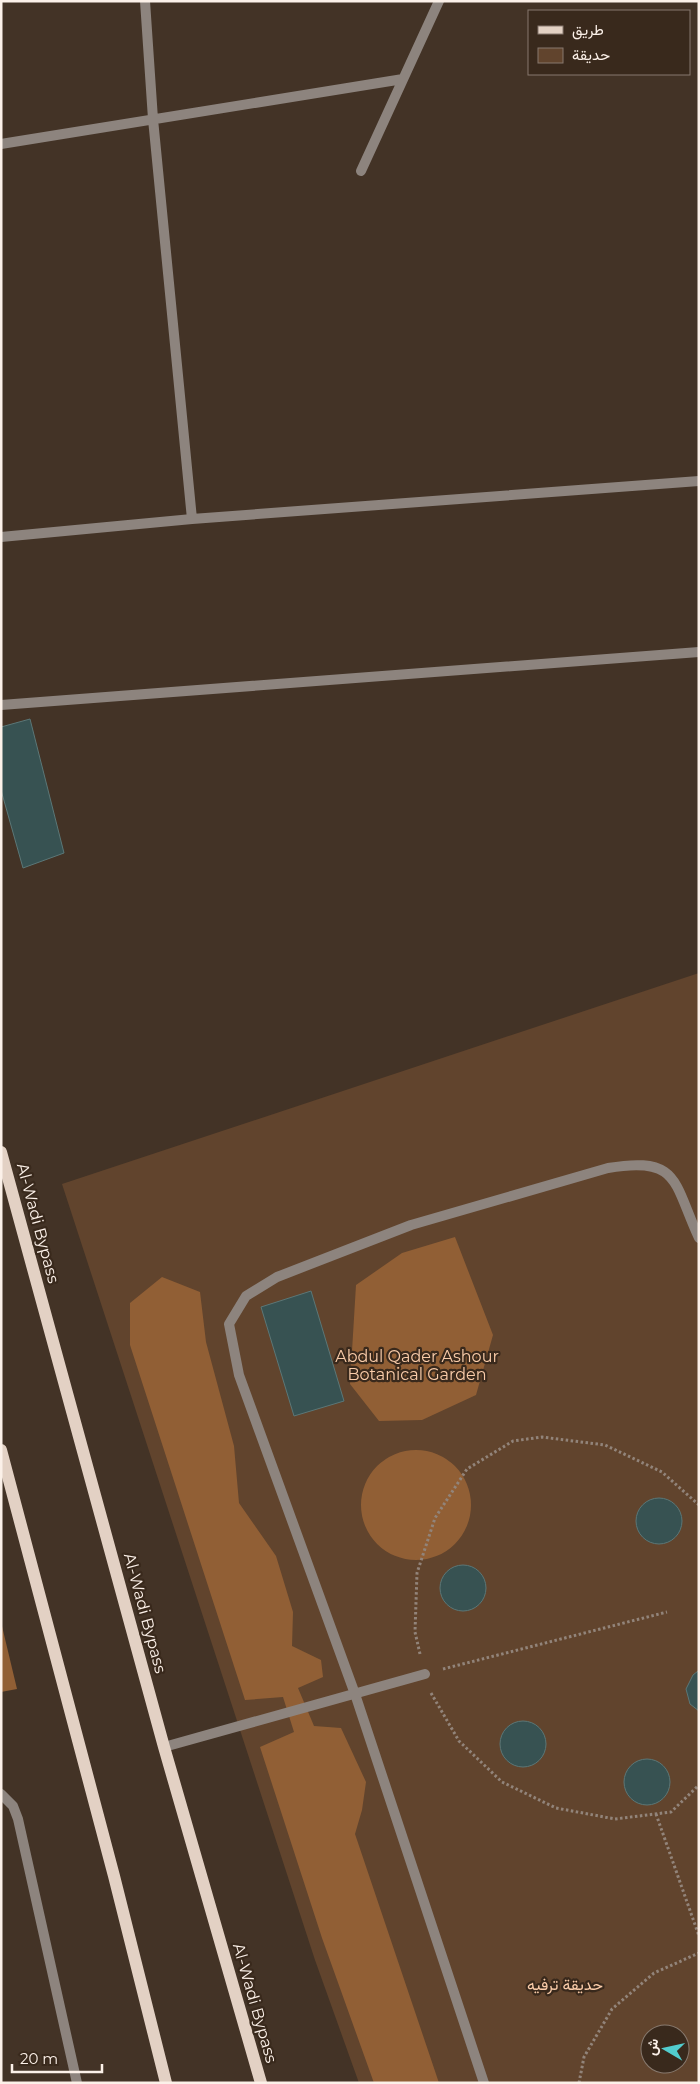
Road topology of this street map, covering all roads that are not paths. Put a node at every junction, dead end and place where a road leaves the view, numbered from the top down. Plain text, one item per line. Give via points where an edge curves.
1 (145, 1) edge
2 (439, 1) edge
3 (403, 79) junction
4 (153, 119) junction
5 (1, 144) edge
6 (361, 172) dead end
7 (699, 481) edge
8 (192, 519) junction
9 (1, 537) edge
10 (699, 652) edge
11 (1, 705) edge
12 (1, 1152) edge
13 (699, 1238) edge
14 (1, 1450) edge
15 (425, 1674) road end
16 (355, 1694) junction
17 (164, 1747) junction
18 (1, 1794) edge
19 (77, 2083) edge
20 (166, 2083) edge
21 (261, 2083) edge
22 (484, 2083) edge

1 - 4 street
2 - 3 street
3 - 4 street
3 - 6 street
4 - 5 street
4 - 8 street
7 - 8 street
8 - 9 street
10 - 11 street
12 - 17 main road, Al-Wadi Bypass
13 - 16 street via 673,1178 658,1167 634,1164 608,1168 411,1225 277,1277 246,1296 229,1324 239,1375
14 - 20 main road
15 - 16 street
16 - 17 street
16 - 22 street
17 - 21 main road, Al-Wadi Bypass
18 - 19 street via 13,1806 18,1819

